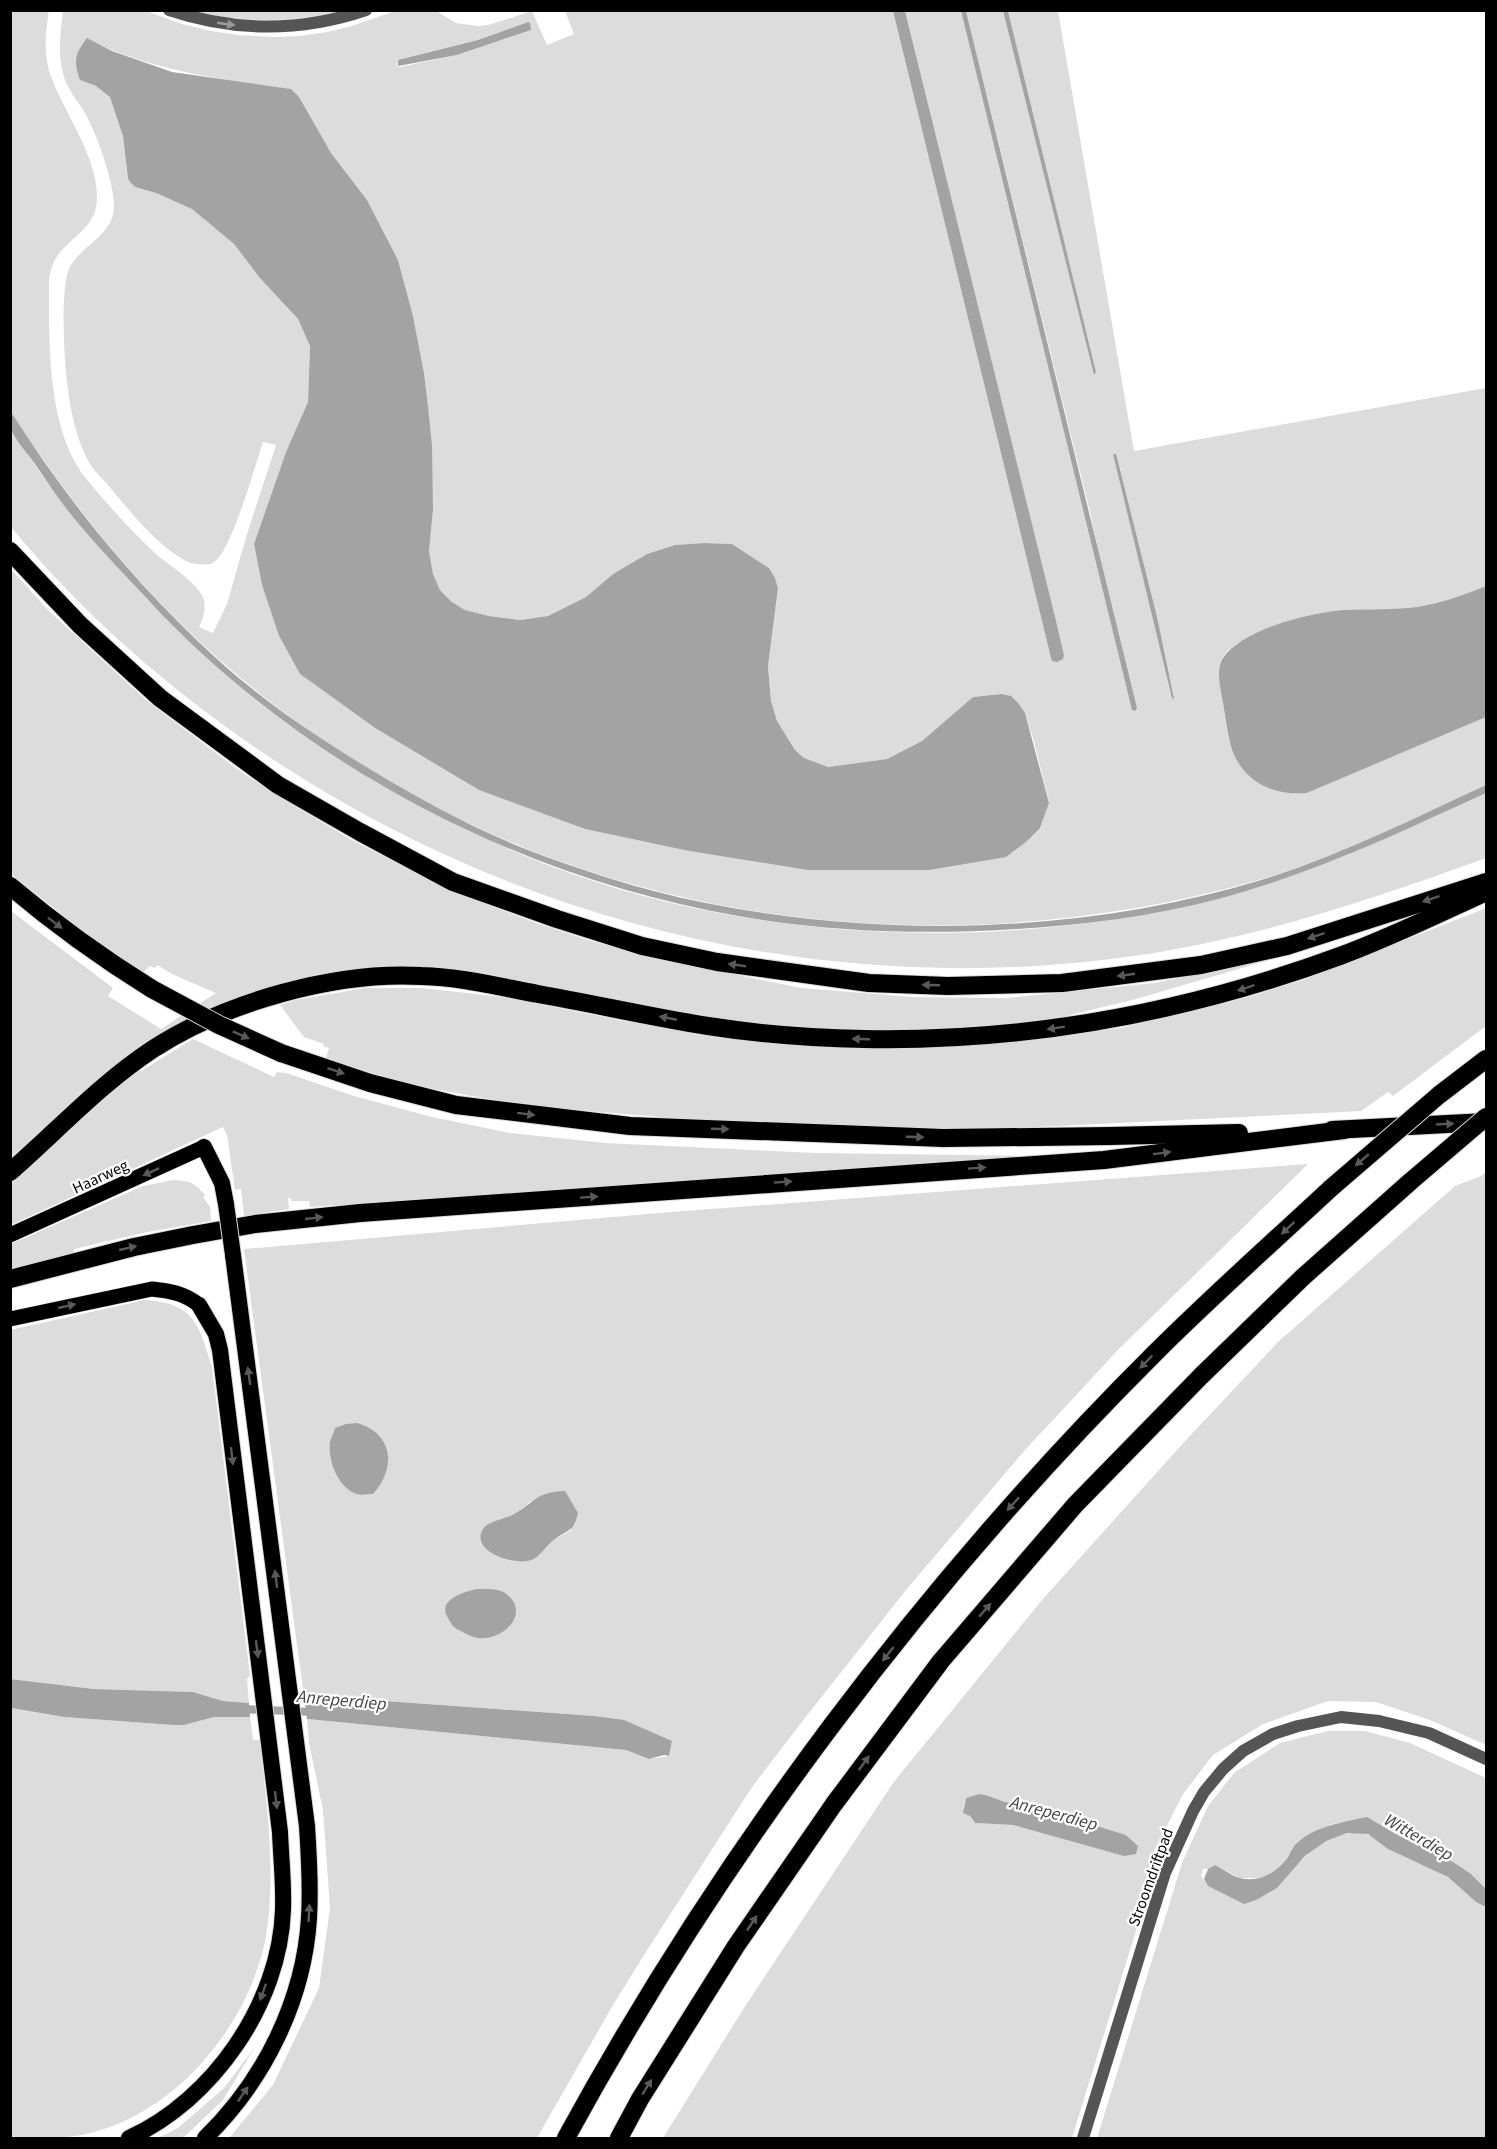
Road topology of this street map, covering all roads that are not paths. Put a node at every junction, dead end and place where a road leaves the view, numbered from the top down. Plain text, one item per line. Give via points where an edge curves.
1 (169, 10) edge
2 (366, 10) edge
3 (10, 551) edge
4 (1486, 882) edge
5 (10, 886) edge
6 (1486, 892) edge
7 (1486, 1059) edge
8 (1486, 1117) edge
9 (1486, 1122) edge
10 (1344, 1130) junction
11 (204, 1147) joint
12 (10, 1172) edge
13 (10, 1235) edge
14 (10, 1279) edge
15 (198, 1305) joint
16 (10, 1319) edge
17 (1486, 1760) edge
18 (129, 2139) edge
19 (205, 2139) edge
20 (566, 2139) edge
21 (619, 2139) edge
22 (1083, 2139) edge

1 -> 2 street via 219,24 252,28 315,24
4 -> 3 highway via 1287,946 1201,965 1062,983 869,983 717,962 642,946 453,882 278,785 200,729 121,663
5 -> 10 highway, bridge via 100,957 219,1025 281,1053 370,1083 456,1105 630,1126 943,1138
6 -> 12 highway via 1344,955 1236,991 1051,1029 978,1036 860,1039 752,1032 432,977 326,981 218,1016 155,1048 85,1102
7 -> 20 highway, bridge via 1362,1159 1156,1352 952,1573 779,1798 680,1944
21 -> 8 highway, bridge via 640,2098 736,1946 834,1804 941,1661 1075,1505 1178,1400 1303,1277
10 -> 9 highway
14 -> 10 highway via 134,1247 255,1224 360,1213 1104,1160
11 -> 13 main road, Haarweg
19 -> 11 highway, bridge via 235,2107 259,2072 295,1994 309,1920 310,1872 297,1743 226,1204 222,1183
16 -> 15 main road via 152,1289 187,1296
15 -> 18 highway via 216,1334 220,1350 280,1832 283,1911 276,1957 258,2008 235,2047 208,2082 180,2107
17 - 22 street, Stroomdriftpad via 1429,1733 1341,1717 1272,1734 1243,1751 1223,1769 1193,1811 1165,1873

